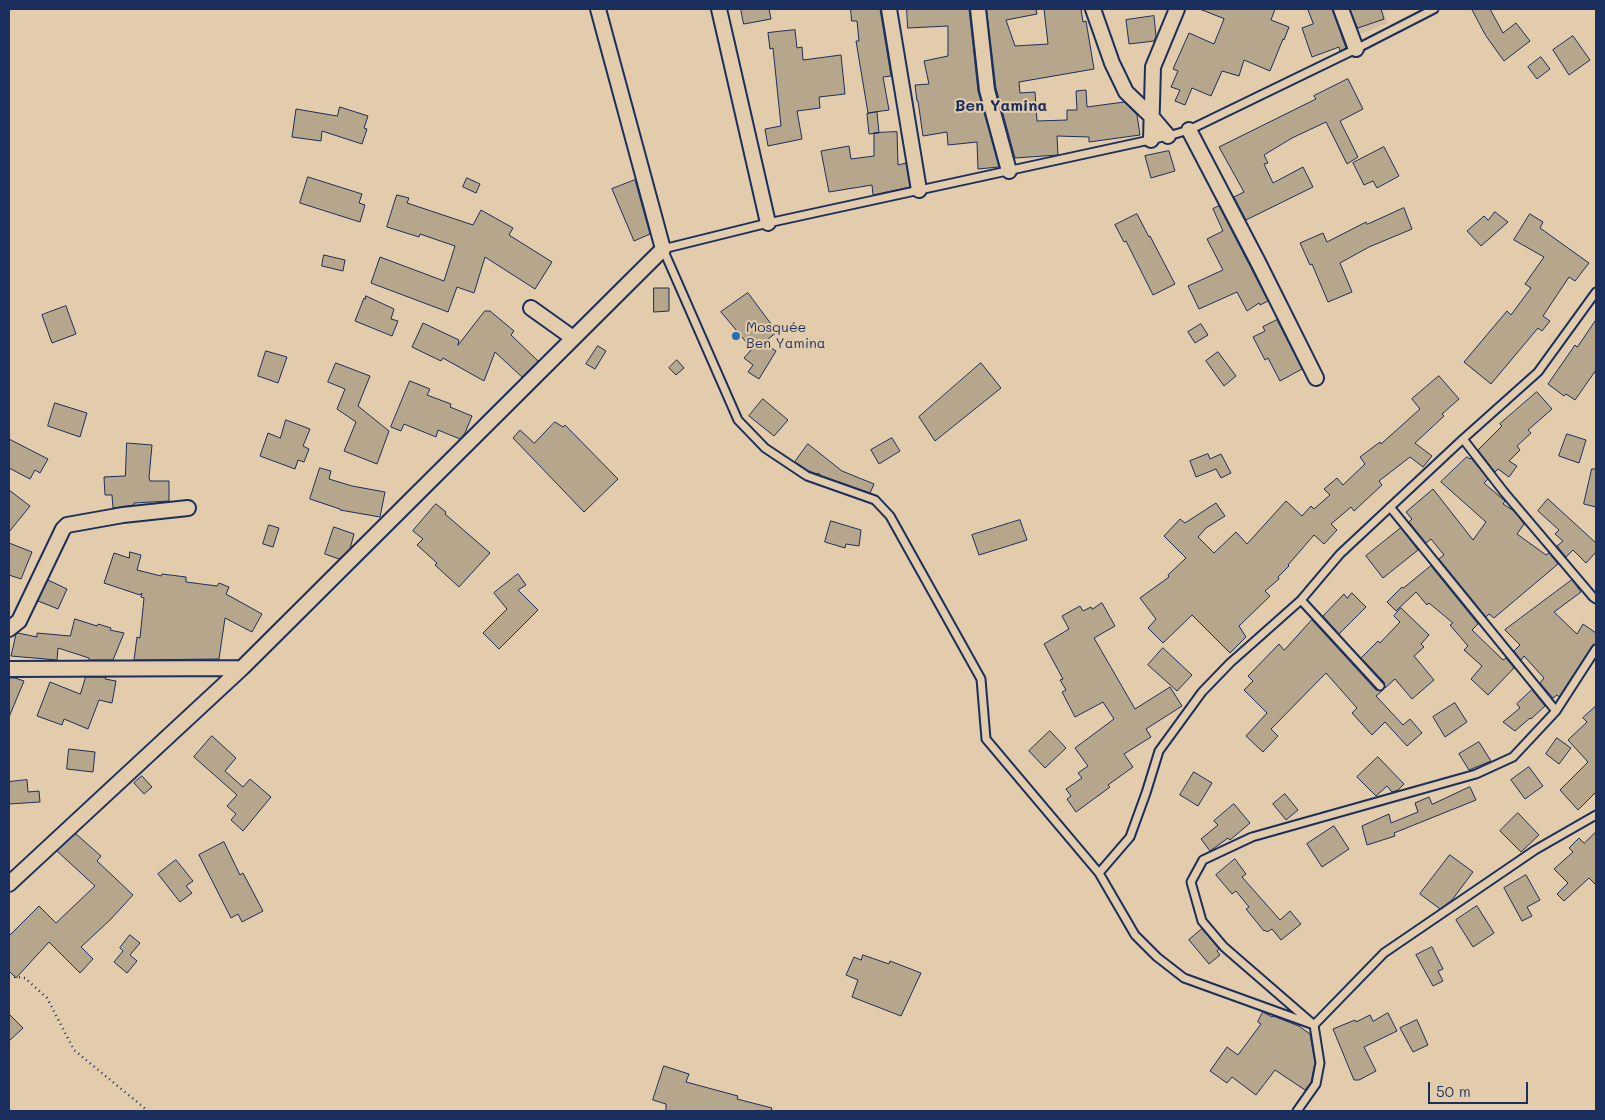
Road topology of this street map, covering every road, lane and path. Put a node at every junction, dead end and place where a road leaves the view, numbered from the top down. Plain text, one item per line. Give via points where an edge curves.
1 (598, 9) edge
2 (719, 9) edge
3 (888, 9) edge
4 (978, 9) edge
5 (1093, 9) edge
6 (1177, 9) edge
7 (1340, 9) edge
8 (1434, 9) edge
9 (1356, 49) junction
10 (1151, 116) junction
11 (1189, 130) junction
12 (1168, 136) junction
13 (1151, 140) junction
14 (1009, 171) junction
15 (919, 190) junction
16 (768, 223) junction
17 (663, 249) junction
18 (1596, 292) edge
19 (531, 308) dead end
20 (574, 338) junction
21 (1316, 378) dead end
22 (1463, 439) junction
23 (1390, 506) junction
24 (188, 508) dead end
25 (1596, 599) edge
26 (1301, 600) junction
27 (9, 629) edge
28 (1596, 649) edge
29 (9, 668) edge
30 (242, 668) junction
31 (1380, 686) dead end
32 (1556, 712) junction
33 (1596, 815) edge
34 (1099, 873) junction
35 (9, 884) edge
36 (9, 976) edge
37 (1314, 1025) junction
38 (148, 1111) edge
39 (1296, 1111) edge

1 - 17 street
2 - 16 street
3 - 15 street
4 - 14 street via 987,90
5 - 10 street via 1126,92
6 - 10 street via 1153,66
7 - 9 street
8 - 9 lane
9 - 11 lane
10 - 12 street
10 - 13 street
11 - 12 lane
11 - 21 street
12 - 13 lane
13 - 14 lane
14 - 15 lane
15 - 16 lane
16 - 17 lane
17 - 20 street
17 - 34 lane via 738,420 765,448 808,476 875,500 890,516 981,679 986,739
18 - 22 lane via 1538,372
19 - 20 street
20 - 30 street
22 - 23 lane
22 - 25 lane
23 - 26 lane via 1340,554
23 - 32 lane
24 - 27 street via 67,525 19,621
26 - 31 lane
26 - 34 lane via 1202,692 1159,751 1130,837
28 - 32 lane
29 - 30 street
30 - 35 street
32 - 37 lane via 1513,757 1476,774 1252,837 1203,860 1191,882 1202,921 1224,948
33 - 37 lane via 1535,850 1384,952
34 - 37 lane via 1135,935 1184,978
36 - 38 path via 26,978 47,998 74,1050
37 - 39 lane via 1320,1063 1316,1084

